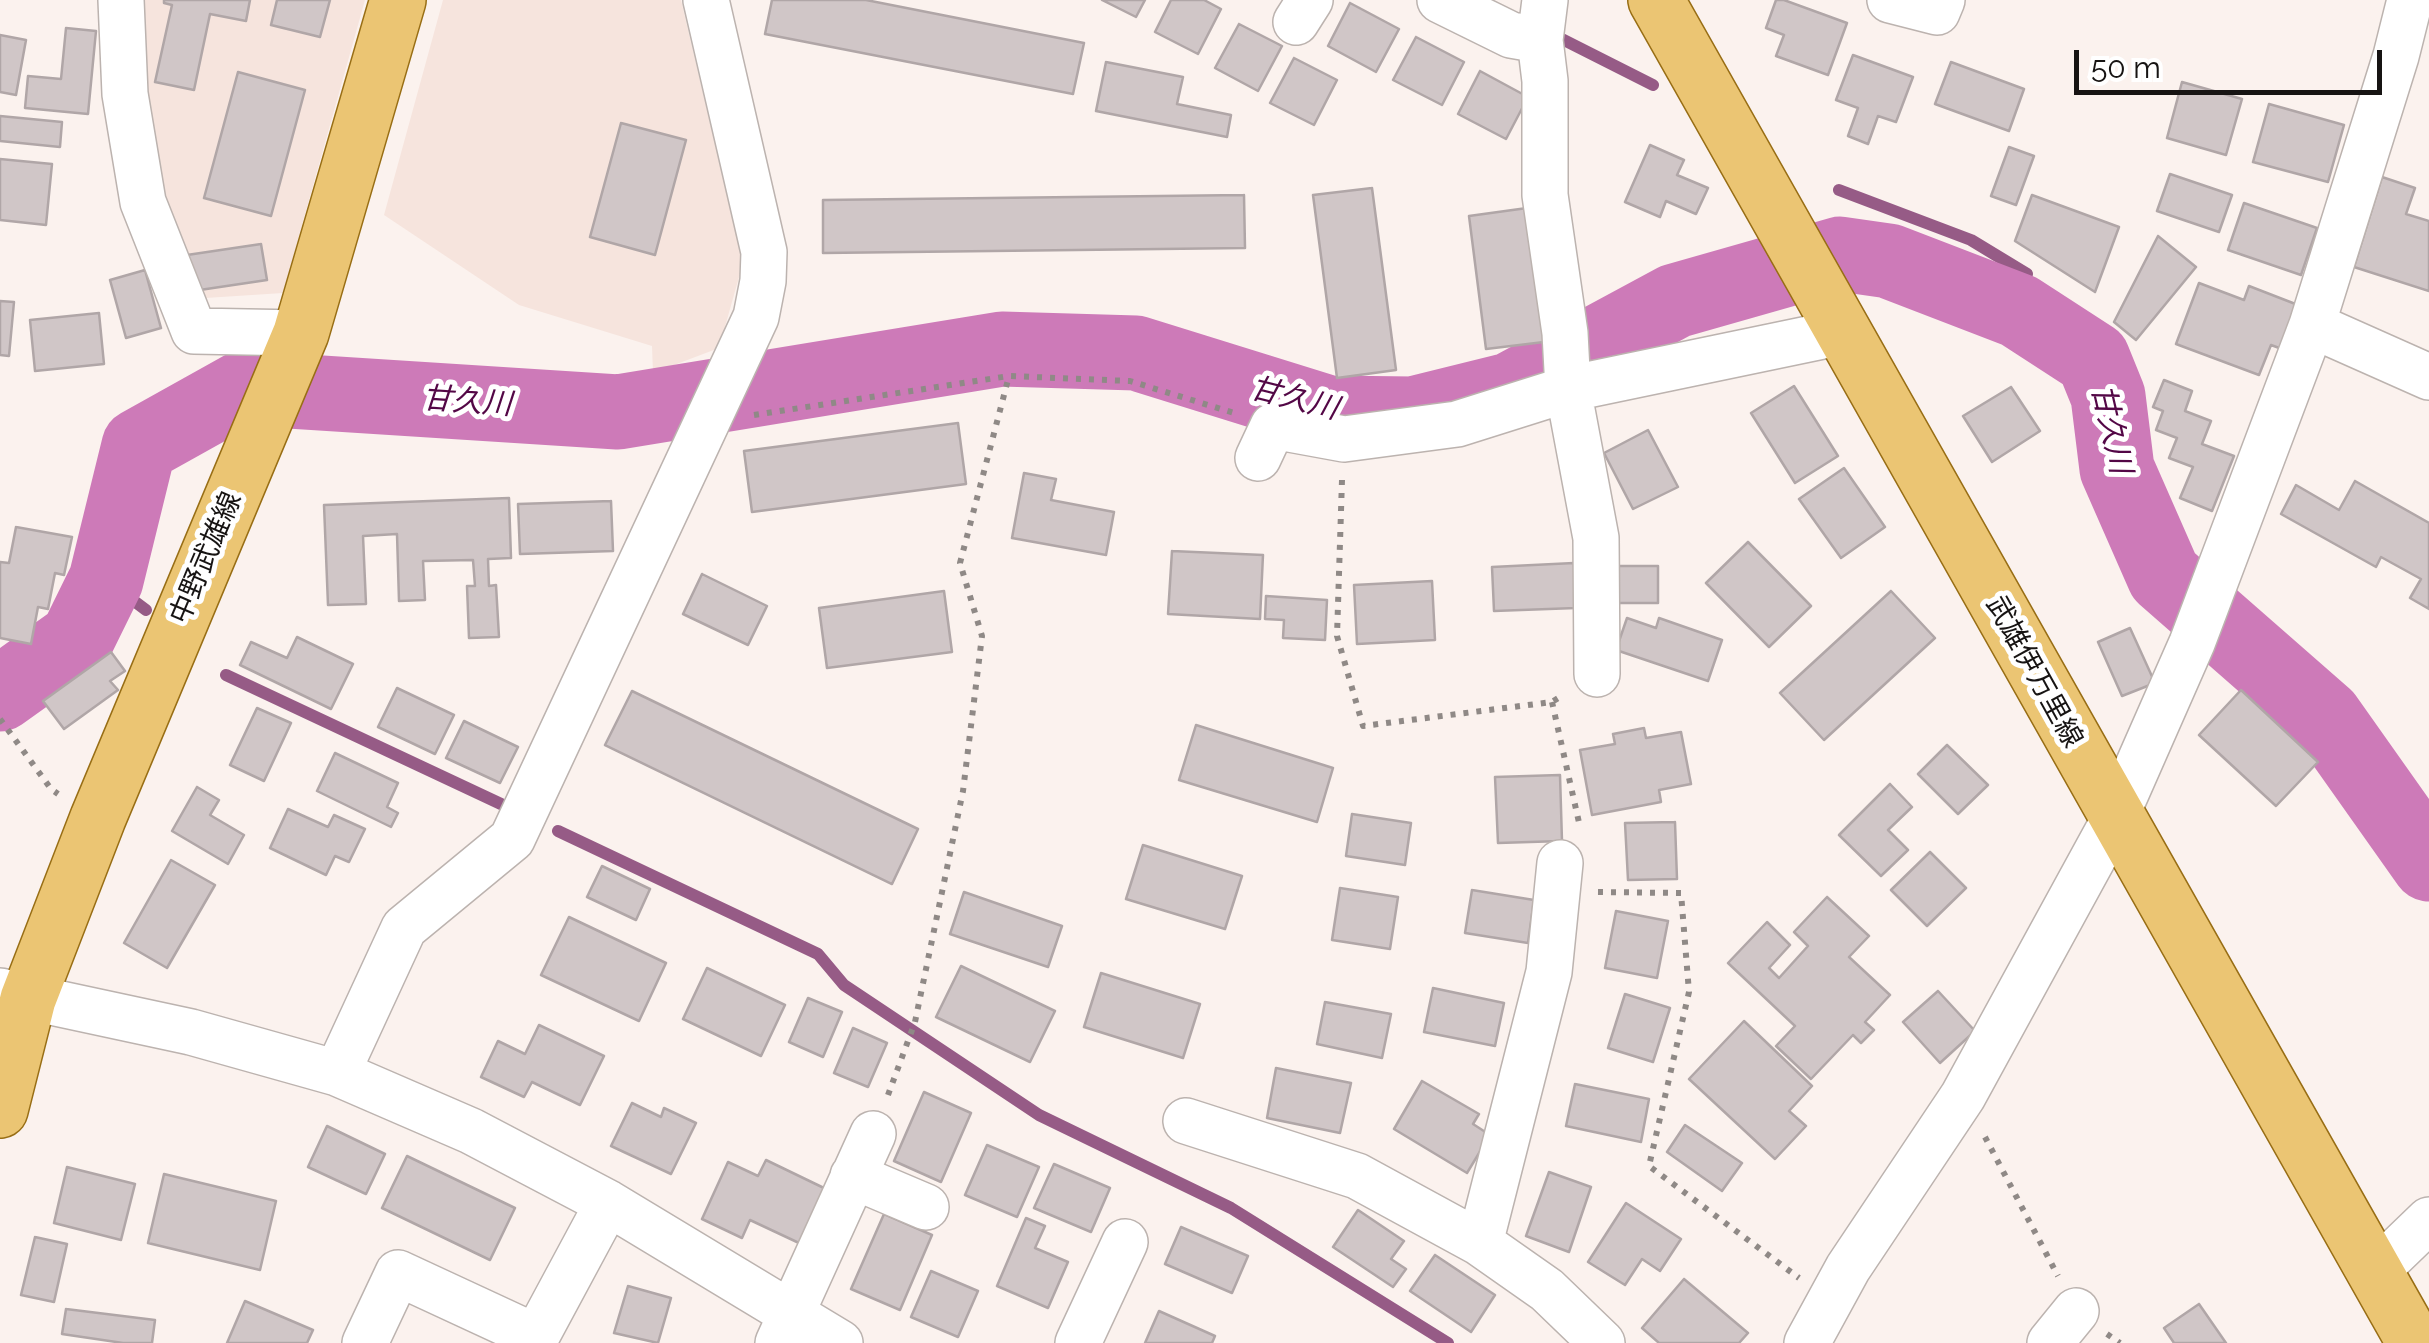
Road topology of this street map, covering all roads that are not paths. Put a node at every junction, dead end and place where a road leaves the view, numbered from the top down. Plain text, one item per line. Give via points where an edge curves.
1 (122, 0) edge
2 (398, 0) edge
3 (706, 0) edge
4 (1440, 0) edge
5 (1656, 0) edge
6 (1890, 0) edge
7 (1942, 0) edge
8 (2410, 0) edge
9 (1544, 16) edge
10 (2312, 326) junction
11 (1842, 332) junction
12 (285, 370) junction
13 (2429, 377) edge
14 (1568, 389) junction
15 (1266, 442) road end
16 (1597, 674) road end
17 (2116, 818) junction
18 (1558, 877) road end
19 (14, 995) edge
20 (337, 1073) junction
21 (0, 1110) edge
22 (1186, 1121) dead end
23 (872, 1134) road end
24 (852, 1176) junction
25 (608, 1202) junction
26 (926, 1206) dead end
27 (2429, 1220) edge
28 (1125, 1242) dead end
29 (1480, 1243) junction
30 (2375, 1272) junction
31 (784, 1328) edge
32 (546, 1340) edge
33 (365, 1343) edge
34 (840, 1343) edge
35 (1078, 1343) edge
36 (1602, 1343) edge
37 (1807, 1343) edge
38 (2416, 1343) edge

1 - 12 street via 125,94 143,202 194,331
2 - 12 main road, 中野武雄線
3 - 20 street via 764,252 756,317 512,839 404,928
4 - 9 street via 1511,35
5 - 11 main road, 武雄伊万里線
6 - 7 street via 1937,12
8 - 10 street
9 - 14 street via 1545,195
10 - 13 street
10 - 17 street via 2192,643
11 - 14 street
11 - 17 main road, 武雄伊万里線
12 - 19 main road, 中野武雄線 via 98,818
14 - 15 street via 1457,424
14 - 16 street via 1596,538
17 - 30 main road, 武雄伊万里線
17 - 37 street via 1963,1096 1848,1268
18 - 29 street via 1550,972
19 - 20 street via 191,1032
19 - 21 main road, 中野武雄線
20 - 25 street
22 - 29 street via 1357,1176
23 - 24 street
24 - 26 street
24 - 31 street
25 - 31 street
25 - 32 street
27 - 30 street
28 - 35 street
29 - 36 street via 1547,1290
30 - 38 main road, 武雄伊万里線
31 - 34 street
32 - 33 street via 398,1273

